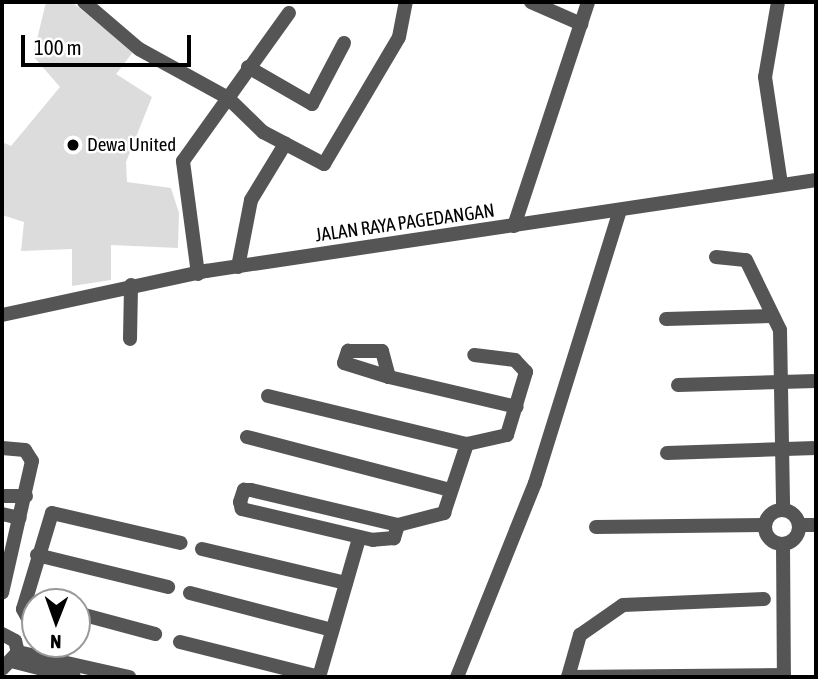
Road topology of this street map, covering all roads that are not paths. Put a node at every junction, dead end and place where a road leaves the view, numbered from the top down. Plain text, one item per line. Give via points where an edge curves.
1 (84, 2) edge
2 (406, 2) edge
3 (531, 2) edge
4 (588, 2) edge
5 (778, 2) edge
6 (289, 13) dead end
7 (581, 24) junction
8 (344, 43) dead end
9 (248, 67) junction
10 (228, 98) junction
11 (285, 144) junction
12 (809, 181) edge
13 (782, 184) junction
14 (816, 195) edge
15 (620, 210) junction
16 (514, 226) junction
17 (716, 257) dead end
18 (238, 267) junction
19 (198, 274) junction
20 (131, 285) junction
21 (2, 315) edge
22 (772, 316) junction
23 (666, 319) dead end
24 (130, 339) dead end
25 (474, 355) dead end
26 (389, 377) dead end
27 (816, 381) edge
28 (781, 382) junction
29 (678, 385) dead end
30 (268, 396) dead end
31 (517, 407) junction
32 (247, 437) dead end
33 (467, 444) junction
34 (816, 448) edge
35 (2, 449) edge
36 (782, 449) junction
37 (667, 453) dead end
38 (450, 490) junction
39 (2, 496) edge
40 (26, 496) junction
41 (783, 510) junction
42 (2, 514) edge
43 (20, 518) junction
44 (398, 525) junction
45 (765, 525) junction
46 (799, 525) junction
47 (816, 525) edge
48 (596, 527) dead end
49 (359, 538) junction
50 (181, 542) dead end
51 (783, 544) junction
52 (202, 549) dead end
53 (37, 555) junction
54 (5, 566) edge
55 (346, 583) junction
56 (168, 587) dead end
57 (32, 588) edge
58 (2, 593) edge
59 (190, 593) dead end
60 (764, 599) dead end
61 (91, 617) edge
62 (331, 630) junction
63 (2, 634) edge
64 (155, 634) dead end
65 (180, 642) dead end
66 (12, 661) edge
67 (39, 661) edge
68 (784, 676) edge
69 (74, 677) edge
70 (129, 677) edge
71 (319, 677) edge
72 (457, 677) edge
73 (568, 677) edge

1 - 10 street via 160,64
2 - 11 street via 399,37 328,162
3 - 7 street
4 - 7 street
5 - 13 street via 765,76
6 - 9 street
7 - 16 street
8 - 9 street via 312,104
9 - 10 street
10 - 11 street
10 - 19 street via 181,169
11 - 18 street via 251,200
12 - 13 street, JALAN RAYA PAGEDANGAN
12 - 14 street
13 - 15 street, JALAN RAYA PAGEDANGAN
15 - 16 street, JALAN RAYA PAGEDANGAN
15 - 72 street via 536,483
16 - 18 street, JALAN RAYA PAGEDANGAN
17 - 22 street via 746,260
18 - 19 street, JALAN RAYA PAGEDANGAN
19 - 20 street, JALAN RAYA PAGEDANGAN
20 - 21 street, JALAN RAYA PAGEDANGAN
20 - 24 street
22 - 23 street
22 - 28 street via 780,330
25 - 31 street via 523,364
26 - 31 street
27 - 28 street
28 - 29 street
28 - 36 street
30 - 33 street
31 - 33 street via 504,438
32 - 38 street
33 - 38 street
34 - 36 street
35 - 40 street via 20,448 31,458
36 - 37 street
36 - 41 street
38 - 44 street via 444,513
39 - 40 street
40 - 43 street
41 - 45 street
41 - 46 street
42 - 43 street
43 - 54 street
44 - 49 street via 391,540
44 - 49 street via 243,493 242,509
45 - 48 street
45 - 51 street via 767,535
46 - 47 street
46 - 51 street
49 - 55 street
50 - 53 street via 58,511 46,518
51 - 68 street
52 - 55 street
53 - 56 street
53 - 57 street
54 - 58 street
55 - 62 street
59 - 62 street
60 - 73 street via 623,604 580,635
61 - 64 street
62 - 71 street
63 - 66 street
65 - 71 street
66 - 67 street
67 - 69 street
67 - 70 street
68 - 73 street

